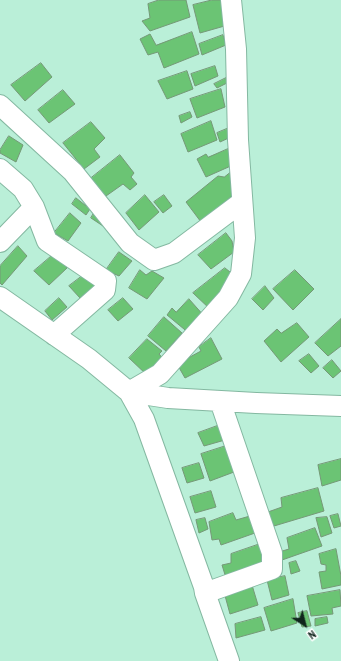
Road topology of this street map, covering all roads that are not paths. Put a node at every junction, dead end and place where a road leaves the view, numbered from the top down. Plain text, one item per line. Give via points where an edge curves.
1 (231, 0) edge
2 (0, 105) edge
3 (0, 169) edge
4 (242, 202) junction
5 (34, 207) junction
6 (0, 242) edge
7 (0, 297) edge
8 (54, 334) junction
9 (129, 392) junction
10 (220, 401) junction
11 (341, 406) edge
12 (205, 593) junction
13 (229, 661) edge

1 - 4 street via 236,49
2 - 4 street via 73,172 130,243 154,260 174,253
3 - 5 street via 23,189
4 - 9 street via 245,238 241,274 228,298 160,374
5 - 6 street
5 - 8 street via 47,241 106,282 105,290
7 - 8 street
8 - 9 street
9 - 10 street via 168,398
9 - 12 street via 144,419
10 - 11 street
10 - 12 street via 272,553 272,569
12 - 13 street

